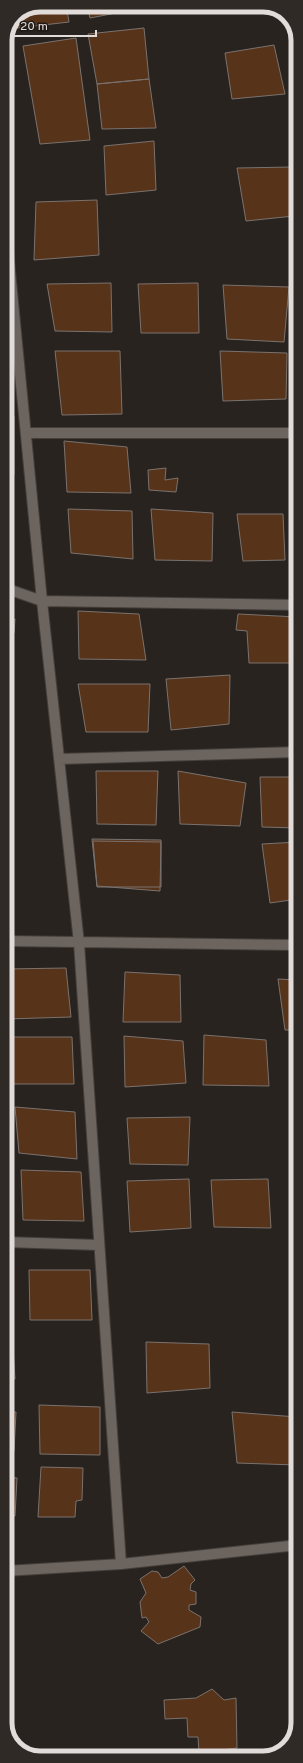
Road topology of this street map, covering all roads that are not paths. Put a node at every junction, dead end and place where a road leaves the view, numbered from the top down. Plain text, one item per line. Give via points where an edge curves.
1 (12, 290) edge
2 (26, 433) junction
3 (291, 433) edge
4 (12, 590) edge
5 (42, 601) junction
6 (291, 605) edge
7 (291, 752) edge
8 (59, 759) junction
9 (12, 941) edge
10 (79, 943) junction
11 (291, 945) edge
12 (12, 1242) edge
13 (99, 1245) junction
14 (291, 1546) edge
15 (121, 1564) junction
16 (12, 1571) edge

1 - 2 street
2 - 3 street
2 - 5 street
4 - 5 street
5 - 6 street
5 - 8 street
7 - 8 street
8 - 10 street
9 - 10 street
10 - 11 street
10 - 13 street
12 - 13 street
13 - 15 street
14 - 15 street
15 - 16 street

